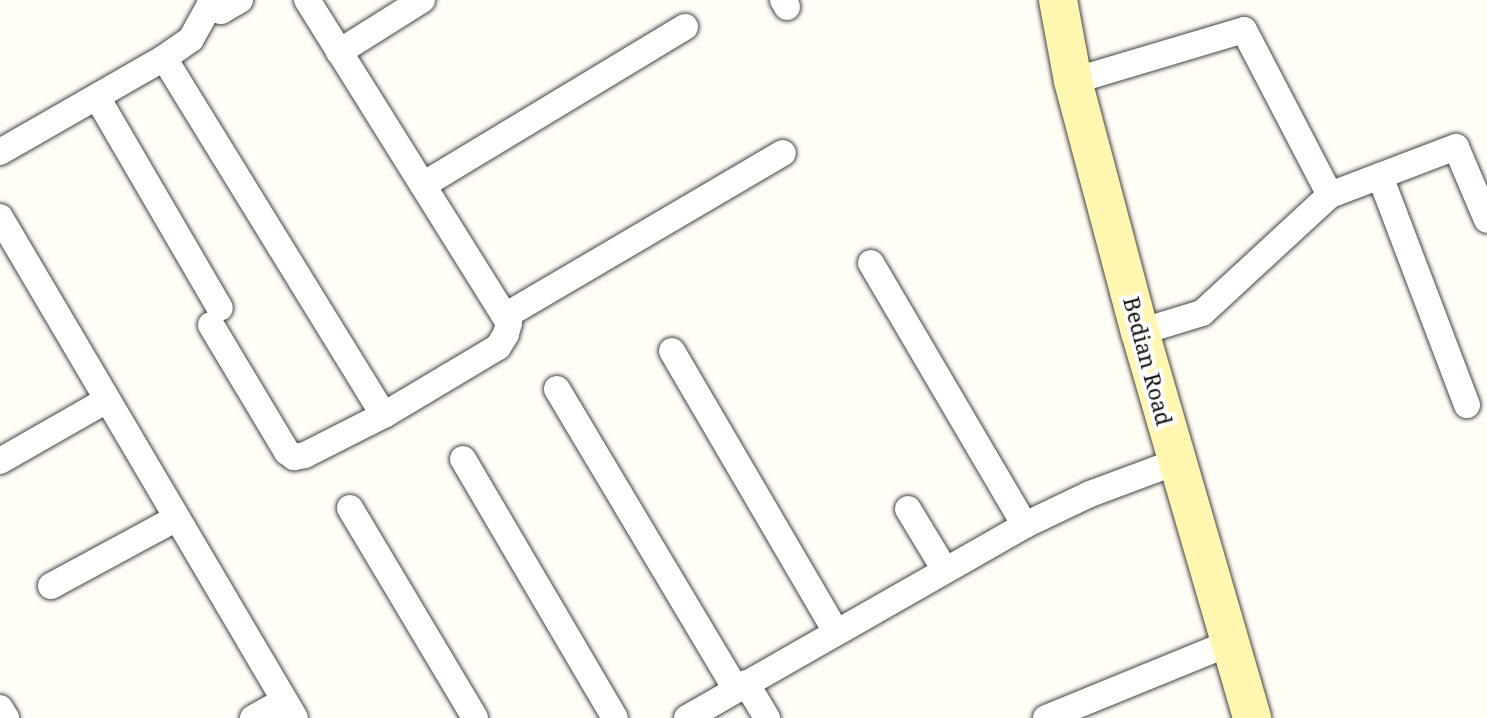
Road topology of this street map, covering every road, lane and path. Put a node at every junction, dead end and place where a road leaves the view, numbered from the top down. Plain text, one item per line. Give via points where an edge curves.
1 (240, 0) edge
2 (307, 0) edge
3 (422, 0) edge
4 (1058, 0) edge
5 (208, 4) edge
6 (685, 27) dead end
7 (339, 52) junction
8 (164, 58) junction
9 (1073, 81) junction
10 (97, 97) junction
11 (0, 152) edge
12 (783, 153) dead end
13 (1380, 176) junction
14 (423, 185) junction
15 (1330, 195) junction
16 (0, 217) edge
17 (1487, 220) edge
18 (871, 263) dead end
19 (505, 316) junction
20 (1140, 332) junction
21 (672, 351) dead end
22 (557, 389) dead end
23 (107, 400) junction
24 (1467, 405) dead end
25 (384, 415) junction
26 (463, 459) dead end
27 (0, 461) edge
28 (1176, 462) junction
29 (350, 508) dead end
30 (908, 509) dead end
31 (177, 518) junction
32 (1025, 525) junction
33 (945, 570) junction
34 (51, 586) dead end
35 (836, 632) junction
36 (1230, 643) junction
37 (741, 686) junction
38 (0, 708) edge
39 (290, 709) edge
40 (1054, 716) edge
41 (6, 718) edge
42 (253, 718) edge
43 (475, 718) edge
44 (615, 718) edge
45 (687, 718) edge
46 (767, 718) edge
47 (1252, 718) edge

1 - 5 street via 221,11
2 - 7 street
3 - 7 street
4 - 9 main road, Bedian Road
5 - 8 street via 191,39
6 - 14 street
7 - 14 street
8 - 10 street
8 - 25 street
9 - 15 street via 1244,30
9 - 20 main road, Bedian Road
10 - 11 street
10 - 25 street via 287,452 305,455
12 - 19 street
13 - 15 street
13 - 17 street via 1456,147
13 - 24 street
14 - 19 street
15 - 20 street via 1202,313
16 - 23 street
18 - 32 street
19 - 25 street via 509,323 498,347
20 - 28 main road, Bedian Road
21 - 35 street
22 - 37 street
23 - 27 street
23 - 31 street
26 - 44 street
28 - 32 street
28 - 36 main road, Bedian Road
29 - 43 street
30 - 33 street
31 - 34 street
31 - 39 street
32 - 33 street
33 - 35 street
35 - 37 street
36 - 40 street
36 - 47 main road, Bedian Road
37 - 45 street
37 - 46 street
38 - 41 street
39 - 42 street

